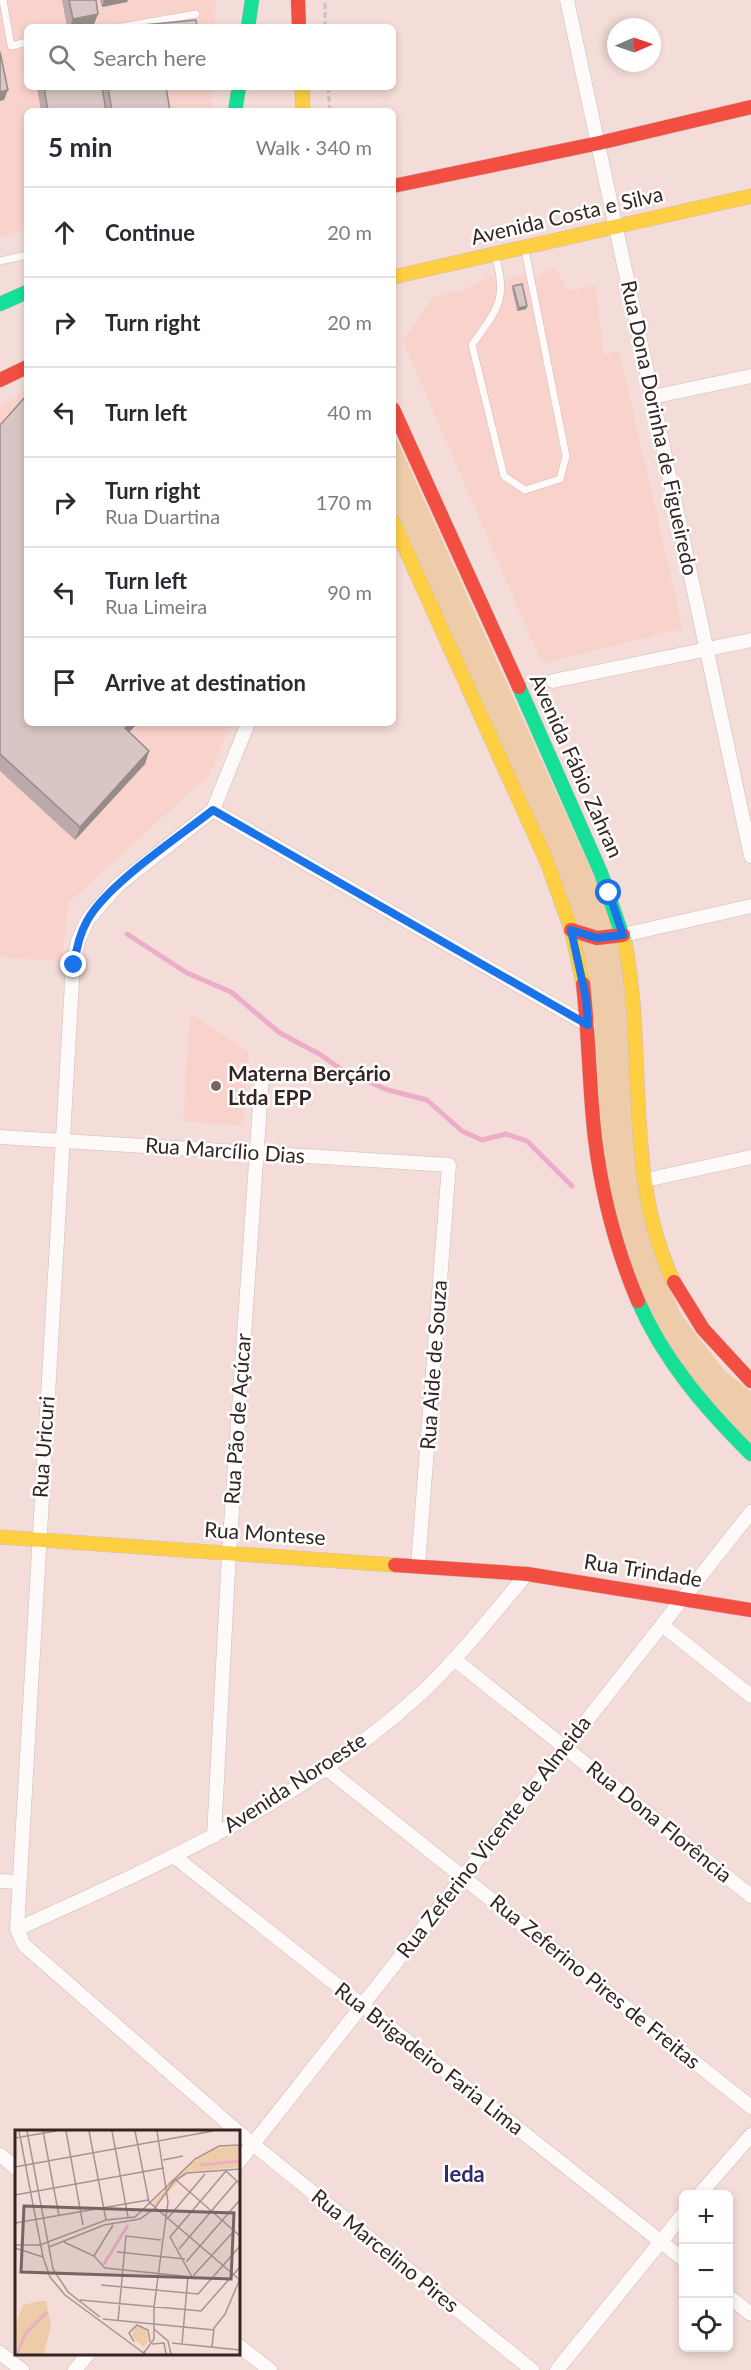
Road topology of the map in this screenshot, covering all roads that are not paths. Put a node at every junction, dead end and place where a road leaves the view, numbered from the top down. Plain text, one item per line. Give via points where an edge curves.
1 (3, 0) edge
2 (238, 0) edge
3 (252, 0) edge
4 (298, 0) edge
5 (567, 0) edge
6 (196, 14) dead end
7 (138, 24) edge
8 (238, 24) edge
9 (248, 24) edge
10 (299, 24) edge
11 (24, 43) edge
12 (302, 90) edge
13 (751, 107) edge
14 (303, 108) edge
15 (599, 143) junction
16 (396, 185) edge
17 (751, 196) edge
18 (616, 227) junction
19 (524, 248) junction
20 (494, 254) junction
21 (24, 256) edge
22 (0, 261) edge
23 (396, 276) edge
24 (24, 293) edge
25 (0, 304) edge
26 (24, 368) edge
27 (751, 375) edge
28 (0, 380) edge
29 (652, 397) junction
30 (396, 416) edge
31 (396, 529) edge
32 (751, 640) edge
33 (707, 650) junction
34 (553, 681) dead end
35 (247, 726) edge
36 (213, 810) junction
37 (751, 856) edge
38 (751, 906) edge
39 (571, 930) junction
40 (623, 935) junction
41 (588, 1025) junction
42 (262, 1075) dead end
43 (0, 1137) edge
44 (63, 1141) junction
45 (256, 1153) junction
46 (751, 1157) edge
47 (449, 1165) joint
48 (646, 1180) junction
49 (751, 1381) edge
50 (751, 1454) edge
51 (751, 1512) edge
52 (0, 1537) edge
53 (38, 1541) junction
54 (229, 1553) junction
55 (418, 1565) junction
56 (528, 1574) junction
57 (682, 1599) junction
58 (751, 1610) edge
59 (662, 1625) junction
60 (454, 1659) junction
61 (751, 1696) edge
62 (565, 1747) junction
63 (326, 1768) junction
64 (214, 1836) junction
65 (175, 1857) junction
66 (462, 1877) junction
67 (0, 1881) edge
68 (18, 1882) junction
69 (751, 1896) edge
70 (17, 1929) junction
71 (362, 2006) junction
72 (751, 2107) edge
73 (236, 2130) edge
74 (240, 2134) edge
75 (751, 2135) edge
76 (253, 2144) junction
77 (0, 2155) edge
78 (240, 2160) edge
79 (15, 2167) edge
80 (703, 2190) edge
81 (679, 2219) edge
82 (659, 2242) junction
83 (679, 2256) edge
84 (731, 2298) edge
85 (751, 2314) edge
86 (240, 2347) edge
87 (0, 2353) edge
88 (87, 2355) edge
89 (22, 2370) edge
90 (75, 2370) edge
91 (270, 2370) edge
92 (532, 2370) edge
93 (557, 2370) edge

1 - 11 lane via 11,46
2 - 8 main road
3 - 9 main road
4 - 10 main road
5 - 15 street, Rua Dona Dorinha de Figueiredo
6 - 7 lane
12 - 14 main road
13 - 15 main road
15 - 16 main road
15 - 18 street, Rua Dona Dorinha de Figueiredo
17 - 18 main road, Avenida Costa e Silva
18 - 19 main road, Avenida Costa e Silva
18 - 29 street, Rua Dona Dorinha de Figueiredo
19 - 20 main road, Avenida Costa e Silva
19 - 20 lane via 566,456 560,479 525,490 504,476 472,345 500,303 501,277
20 - 23 main road, Avenida Costa e Silva
21 - 22 lane
24 - 25 main road
26 - 28 main road
27 - 29 street
29 - 33 street, Rua Dona Dorinha de Figueiredo
30 - 40 main road, Avenida Fábio Zahran via 556,770
31 - 39 main road via 523,807
32 - 33 street
33 - 34 street
33 - 37 street, Rua Dona Dorinha de Figueiredo
35 - 36 street
36 - 41 street
36 - 44 street, Rua Uricuri via 111,893 88,919 78,941
38 - 40 street
39 - 40 main road via 597,938
39 - 41 main road
40 - 48 main road, Avenida Fábio Zahran via 636,1030
41 - 50 main road via 595,1136 606,1211 628,1283 670,1361 727,1432
42 - 45 street, Rua Pão de Açúcar
43 - 44 street, Rua Marcílio Dias
44 - 45 street, Rua Marcílio Dias
44 - 53 street, Rua Uricuri
45 - 47 street, Rua Marcílio Dias
45 - 54 street, Rua Pão de Açúcar
46 - 48 street
47 - 55 street, Rua Aide de Souza
48 - 49 main road, Avenida Fábio Zahran via 663,1255 692,1314 731,1364
51 - 57 street, Rua Zeferino Vicente de Almeida
52 - 53 main road, Rua Montese
53 - 54 main road, Rua Montese
53 - 68 street, Rua Uricuri
54 - 55 main road, Rua Montese
54 - 64 street, Rua Pão de Açúcar
55 - 56 main road, Rua Montese
56 - 57 main road, Rua Trindade
56 - 60 street, Avenida Noroeste
57 - 58 main road, Rua Trindade
57 - 59 street, Rua Zeferino Vicente de Almeida
59 - 61 street
59 - 62 street, Rua Zeferino Vicente de Almeida
60 - 62 street, Rua Dona Florência
60 - 63 street, Avenida Noroeste via 418,1695
62 - 66 street, Rua Zeferino Vicente de Almeida
62 - 69 street, Rua Dona Florência
63 - 64 street, Avenida Noroeste
63 - 66 street, Rua Zeferino Pires de Freitas
64 - 65 street, Avenida Noroeste
65 - 70 street, Avenida Noroeste
65 - 71 street, Rua Brigadeiro Faria Lima
66 - 71 street, Rua Zeferino Vicente de Almeida
66 - 72 street, Rua Zeferino Pires de Freitas
67 - 68 street
68 - 70 street, Rua Uricuri
70 - 73 street, Rua Marcelino Pires via 24,1945
71 - 76 street, Rua Zeferino Vicente de Almeida
71 - 82 street, Rua Brigadeiro Faria Lima
74 - 76 street, Rua Marcelino Pires
75 - 80 street
76 - 78 street, Rua Zeferino Vicente de Almeida
76 - 92 street, Rua Marcelino Pires
77 - 79 street
81 - 82 street
82 - 83 street, Rua Brigadeiro Faria Lima
82 - 93 street
84 - 85 street
86 - 91 street
87 - 89 street
88 - 90 street

